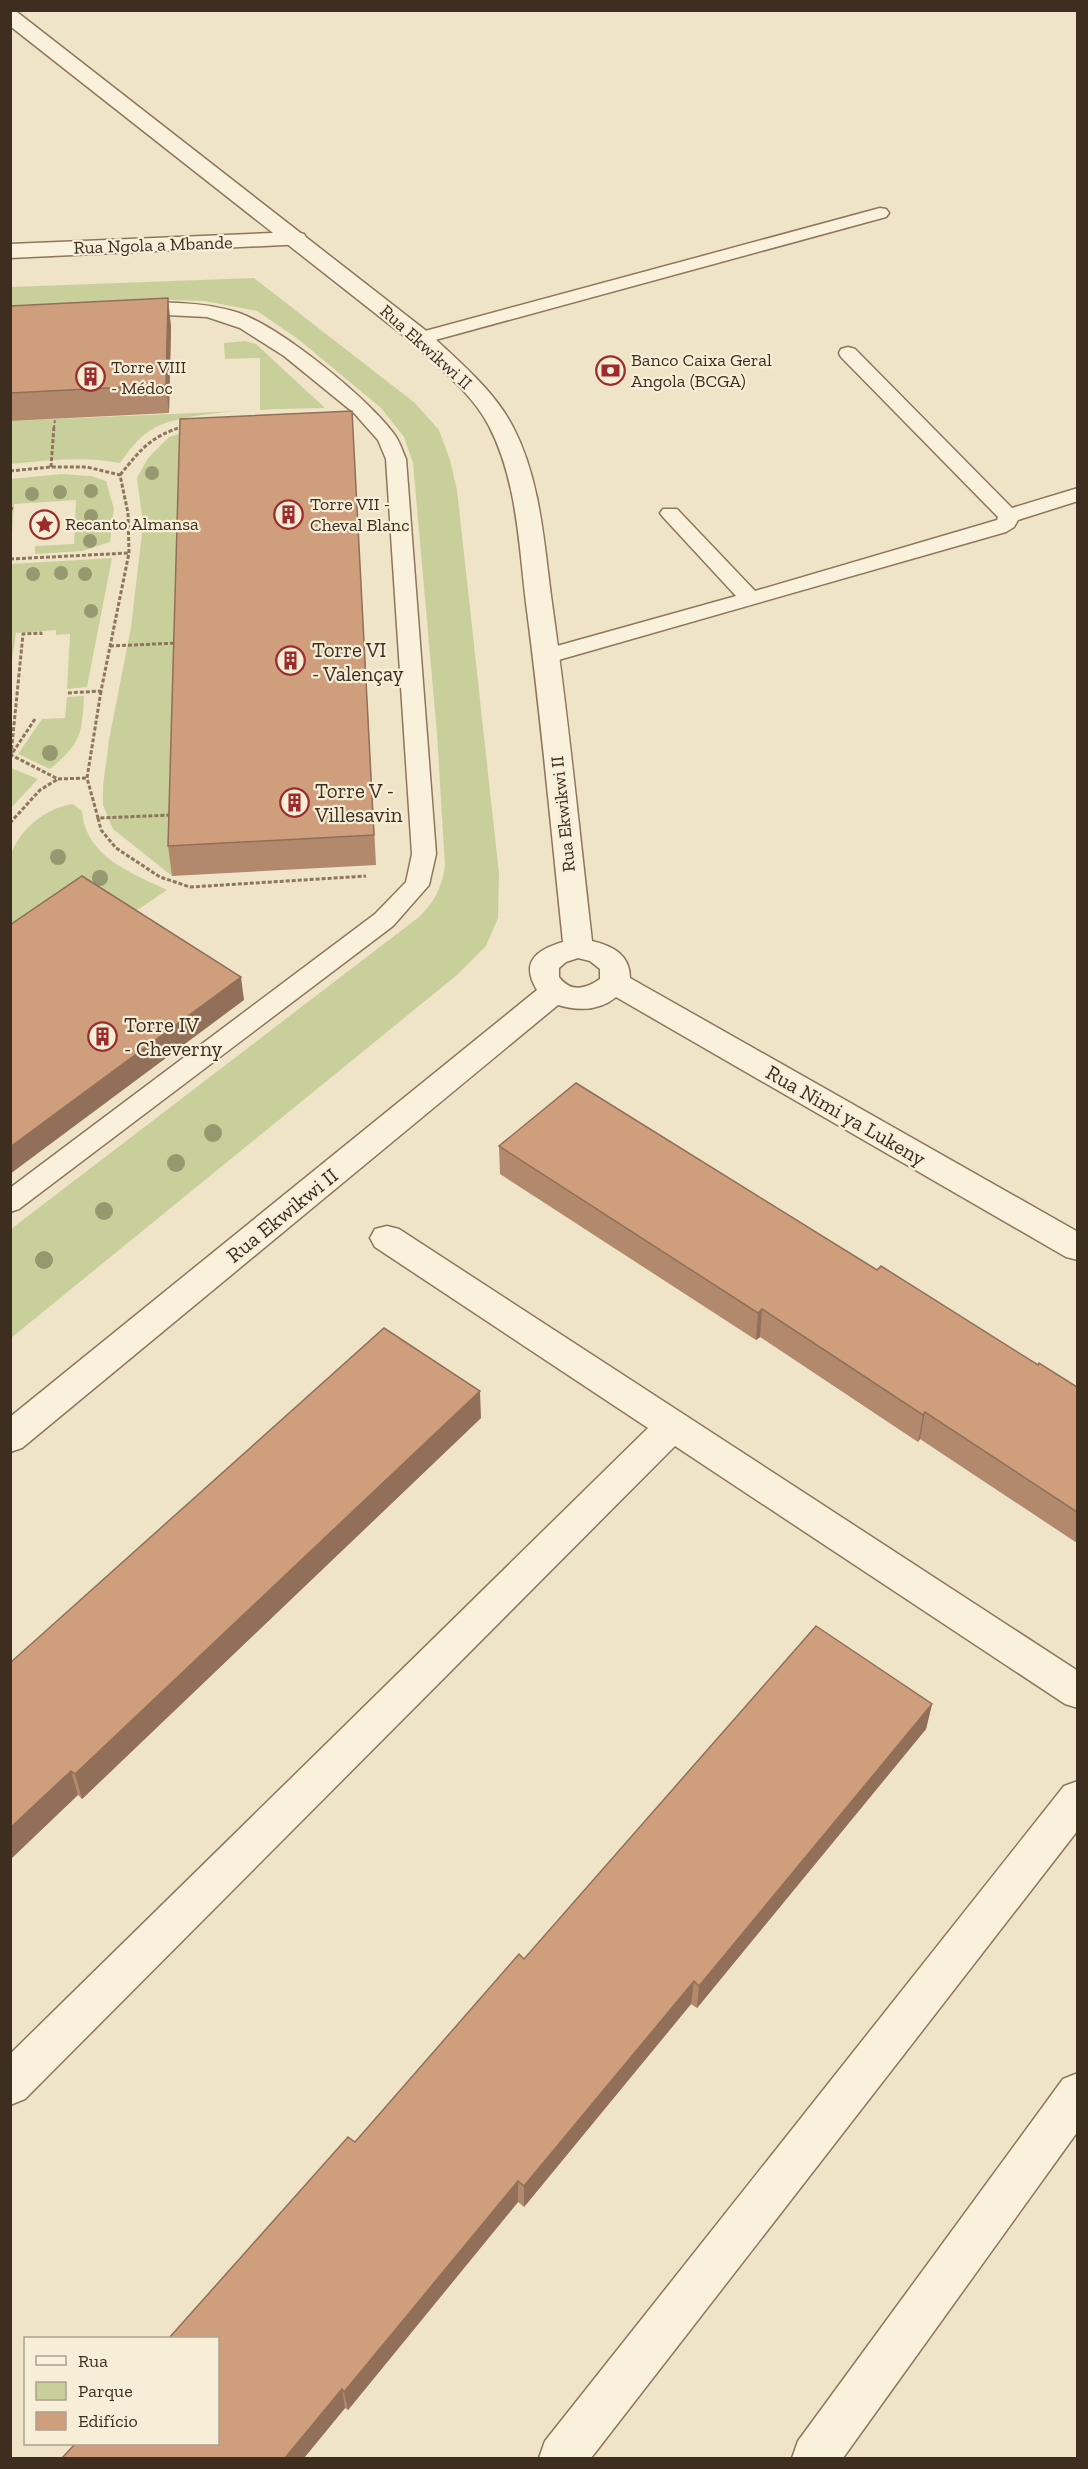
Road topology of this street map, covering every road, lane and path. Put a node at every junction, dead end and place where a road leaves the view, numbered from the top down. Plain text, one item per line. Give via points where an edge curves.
1 (10, 16) edge
2 (880, 213) dead end
3 (296, 239) junction
4 (10, 251) edge
5 (117, 310) edge
6 (421, 338) junction
7 (848, 353) dead end
8 (55, 419) edge
9 (194, 425) edge
10 (51, 466) junction
11 (10, 471) edge
12 (120, 476) junction
13 (1077, 494) edge
14 (670, 513) dead end
15 (1008, 516) junction
16 (129, 553) junction
17 (10, 559) edge
18 (750, 598) junction
19 (41, 635) dead end
20 (178, 643) edge
21 (110, 646) junction
22 (547, 656) junction
23 (10, 678) edge
24 (18, 678) junction
25 (101, 691) junction
26 (67, 693) dead end
27 (35, 719) dead end
28 (11, 755) edge
29 (87, 778) junction
30 (58, 779) junction
31 (174, 814) edge
32 (98, 818) junction
33 (10, 823) edge
34 (420, 873) junction
35 (578, 948) junction
36 (615, 982) junction
37 (554, 992) junction
38 (10, 1202) edge
39 (387, 1238) dead end
40 (1077, 1248) edge
41 (672, 1426) junction
42 (10, 1438) edge
43 (1077, 1692) edge
44 (1077, 1799) edge
45 (10, 2084) edge
46 (1077, 2094) edge
47 (562, 2458) edge
48 (815, 2458) edge

1 - 3 street, Rua Ekwikwi II
2 - 6 lane
3 - 4 street, Rua Ngola a Mbande
3 - 6 street, Rua Ekwikwi II
5 - 34 lane via 202,310 234,317 263,331 291,352 366,413 387,437 396,459 424,854
6 - 22 street, Rua Ekwikwi II via 470,385 502,427 527,513
7 - 15 lane
8 - 10 path
9 - 12 path via 160,434
10 - 11 path
10 - 12 path via 87,467
12 - 16 path via 128,513
13 - 15 lane
14 - 18 lane
15 - 18 lane via 1007,523 999,528
16 - 17 path
16 - 21 path
18 - 22 lane
19 - 24 path via 23,634
20 - 21 path
21 - 25 path
22 - 35 street, Rua Ekwikwi II
23 - 24 path
24 - 28 path
25 - 26 path
25 - 29 path
27 - 28 path
28 - 30 path
29 - 30 path
29 - 32 path
30 - 33 path via 40,790
31 - 32 path
32 - 34 path via 101,830 116,848 160,877 190,887
34 - 38 lane via 417,885 384,920
35 - 36 street via 609,959 615,966
35 - 37 street via 555,954 543,969 543,977
36 - 37 street via 600,996 588,999
36 - 40 street, Rua Nimi ya Lukeny
37 - 42 street, Rua Ekwikwi II
39 - 41 street
41 - 43 street
41 - 45 street
44 - 47 street
46 - 48 street

